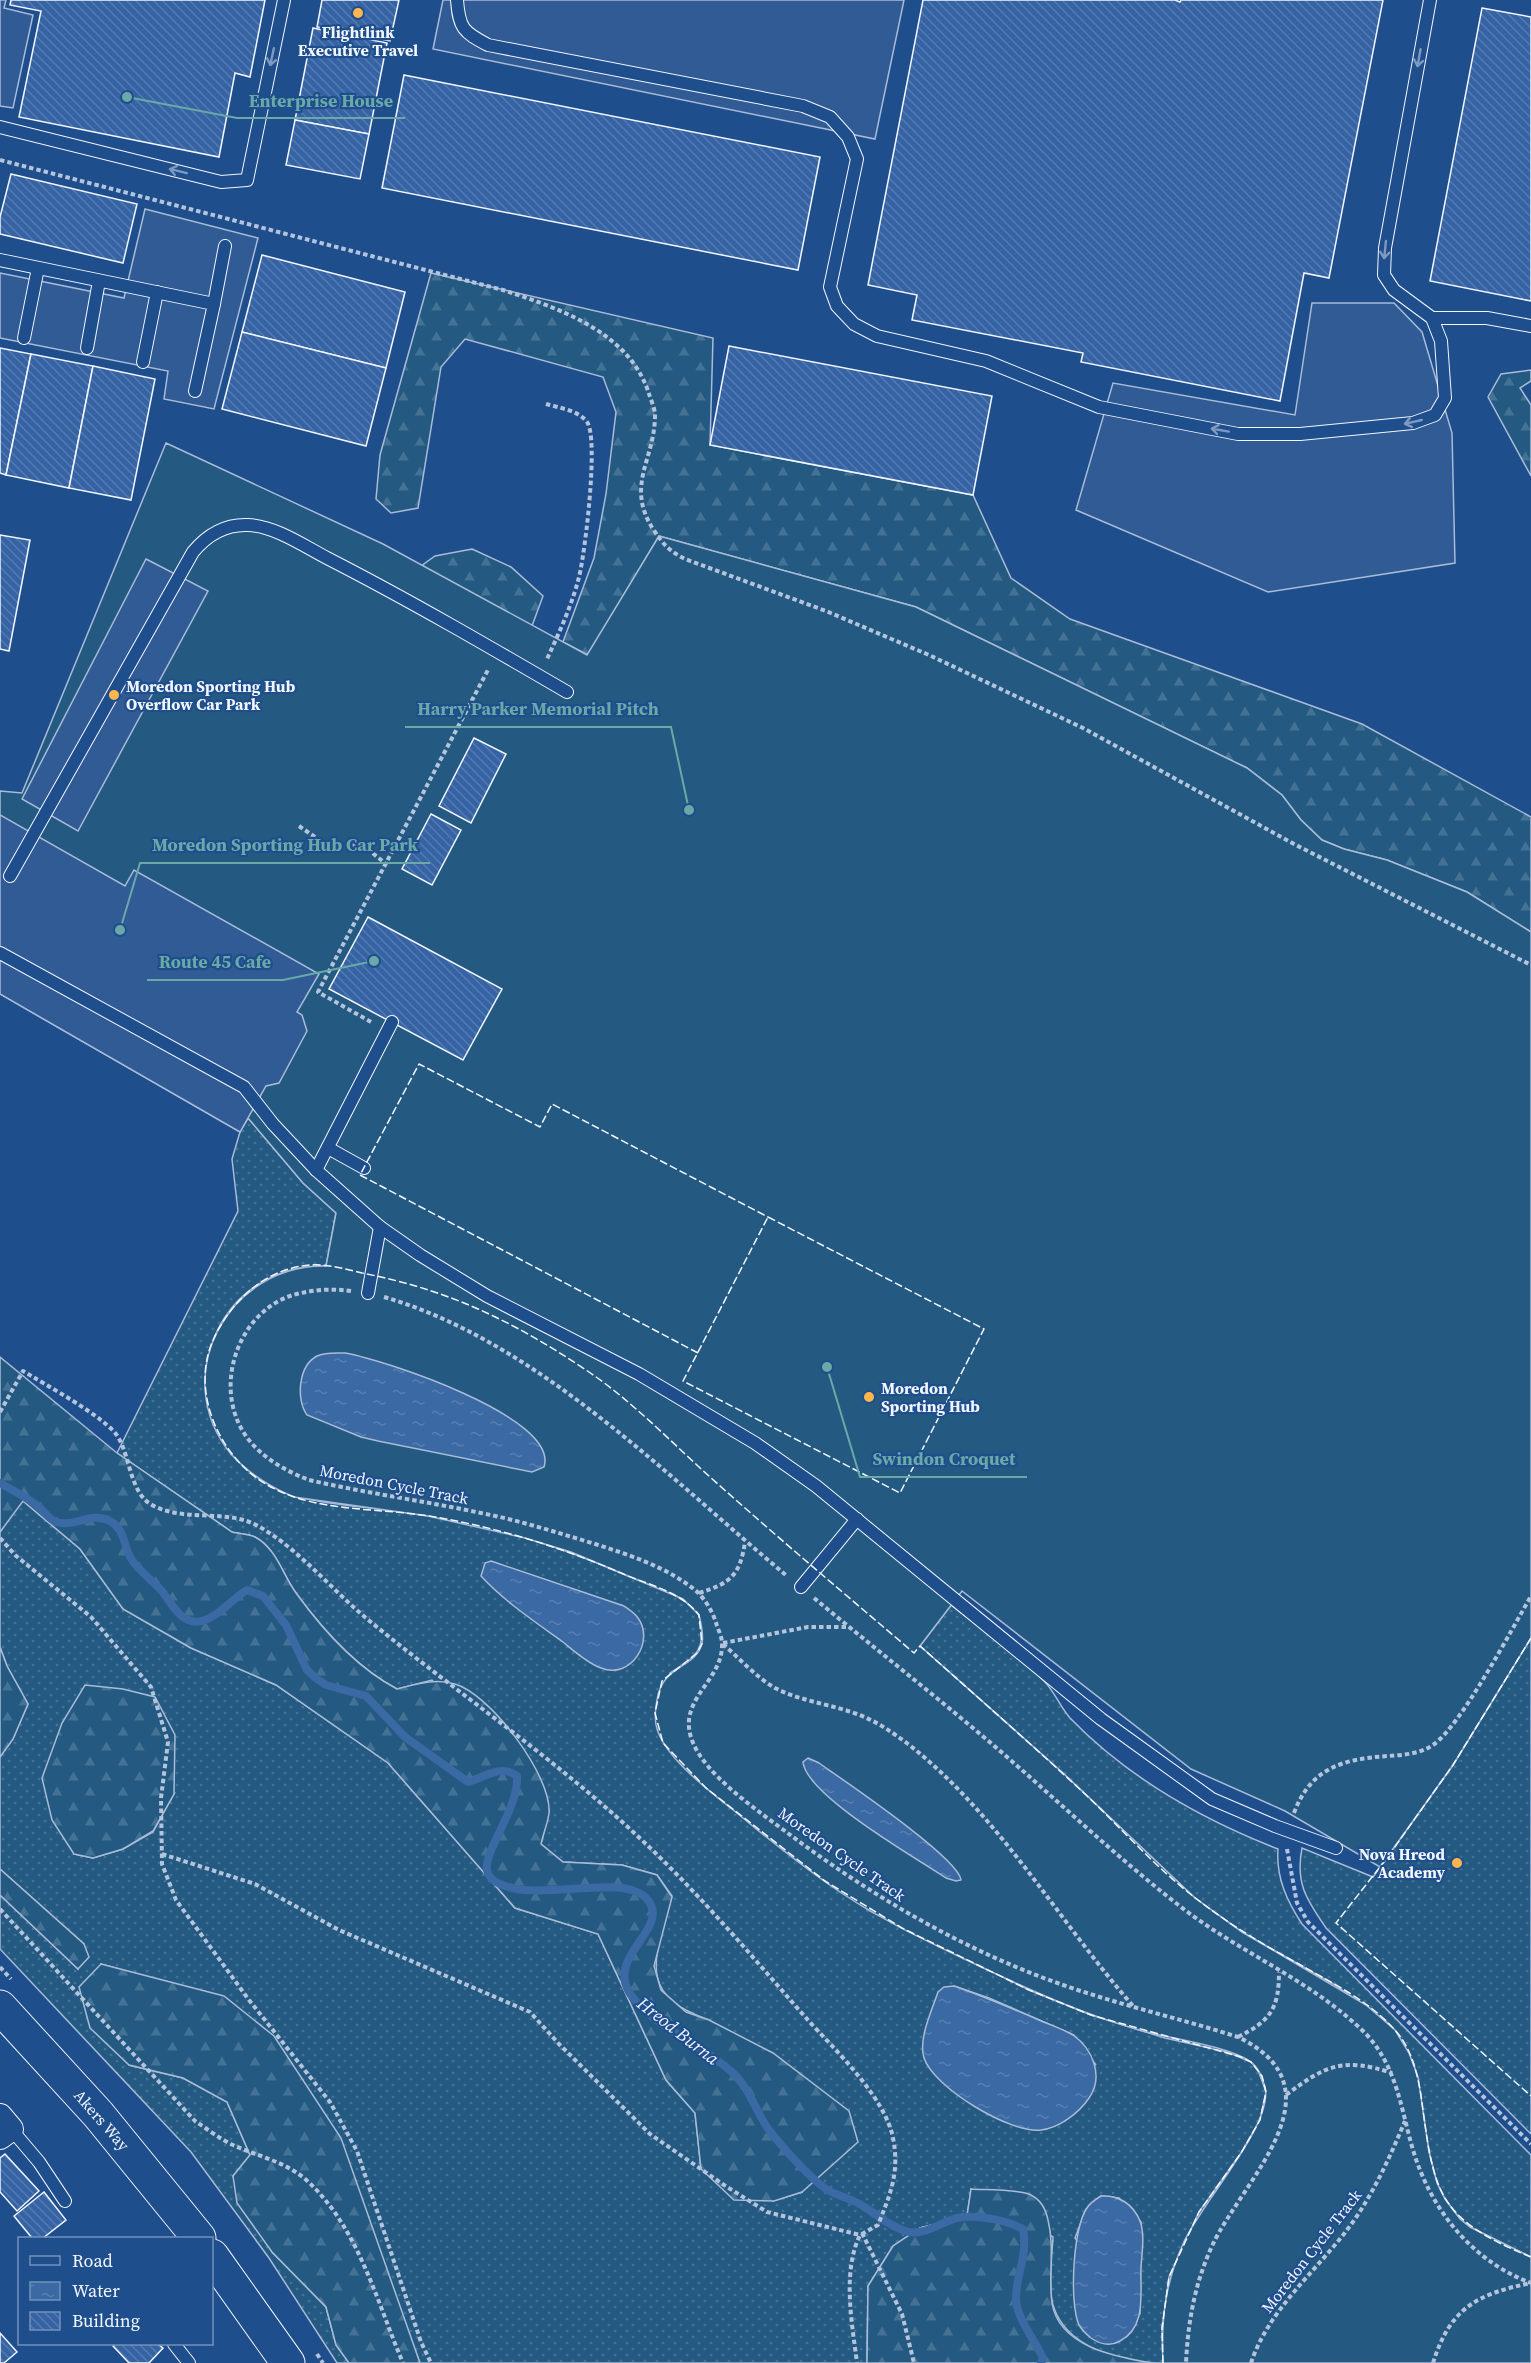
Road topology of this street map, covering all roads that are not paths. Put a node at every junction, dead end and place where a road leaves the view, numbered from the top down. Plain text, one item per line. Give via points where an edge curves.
1 (284, 0) edge
2 (457, 0) edge
3 (1430, 0) edge
4 (0, 127) edge
5 (225, 246) dead end
6 (0, 260) edge
7 (38, 268) junction
8 (99, 281) junction
9 (157, 292) junction
10 (214, 304) junction
11 (1432, 318) junction
12 (1531, 326) edge
13 (24, 338) dead end
14 (87, 348) dead end
15 (143, 362) dead end
16 (195, 392) dead end
17 (567, 692) dead end
18 (10, 876) dead end
19 (0, 953) edge
20 (389, 1027) road end
21 (327, 1148) junction
22 (364, 1168) dead end
23 (316, 1170) junction
24 (380, 1227) junction
25 (368, 1293) road end
26 (857, 1519) junction
27 (801, 1587) road end
28 (1336, 1848) dead end
29 (0, 2007) edge
30 (4, 2127) edge
31 (65, 2201) dead end
32 (197, 2237) edge
33 (213, 2257) edge
34 (176, 2345) edge
35 (189, 2363) edge
36 (288, 2363) edge

1 -> 4 lane via 247,180 220,182
11 -> 2 lane via 1441,341 1445,398 1435,415 1413,423 1300,434 1238,434 1099,407 986,361 877,336 854,324 837,306 830,287 857,159 848,137 830,117 803,106 488,45 468,35 459,21
3 -> 11 lane via 1385,248 1384,275 1394,290
5 - 10 lane
6 - 7 lane
7 - 8 lane
7 - 13 lane
8 - 9 lane
8 - 14 lane
9 - 10 lane
9 - 15 lane
10 - 16 lane
11 - 12 lane via 1487,318
17 - 18 lane via 391,591 263,528 248,525 215,531 193,552
19 - 23 lane via 244,1087
20 - 21 lane
21 - 22 lane
21 - 23 lane
23 - 24 lane
24 - 25 lane
24 - 26 lane via 487,1296 700,1408 755,1443
26 - 27 lane
26 - 28 lane via 1101,1719 1172,1772 1212,1799
29 - 32 main road, Akers Way via 113,2132
30 - 31 lane via 39,2162
33 - 36 main road
34 - 35 lane

